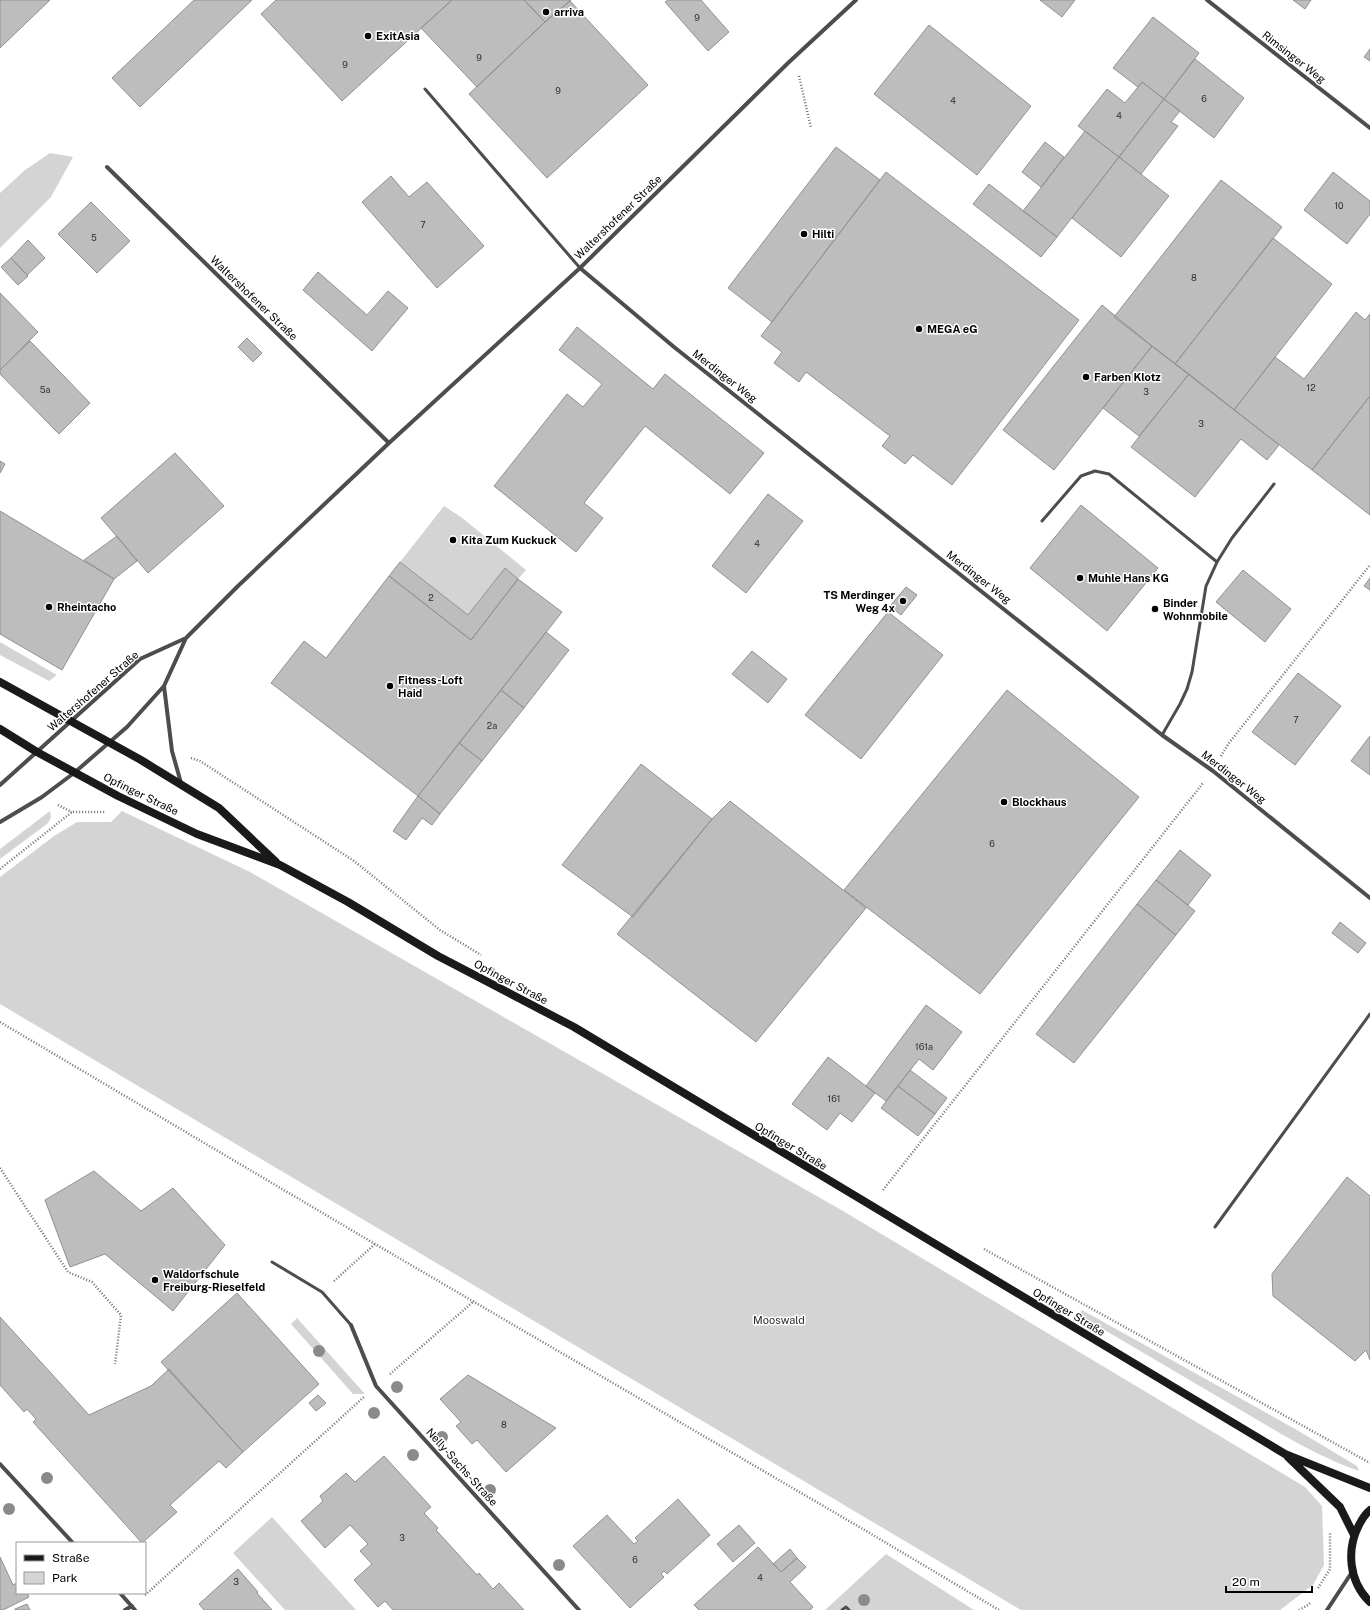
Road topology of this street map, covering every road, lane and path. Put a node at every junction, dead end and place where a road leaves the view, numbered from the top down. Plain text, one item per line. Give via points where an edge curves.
1 (856, 0) edge
2 (1206, 0) edge
3 (800, 77) dead end
4 (425, 89) dead end
5 (811, 128) dead end
6 (1370, 128) edge
7 (107, 167) dead end
8 (580, 268) junction
9 (389, 443) junction
10 (1274, 484) dead end
11 (1042, 521) dead end
12 (1217, 562) junction
13 (1370, 565) edge
14 (186, 638) junction
15 (0, 682) edge
16 (164, 686) junction
17 (72, 721) junction
18 (0, 729) edge
19 (1162, 735) junction
20 (109, 742) junction
21 (172, 751) junction
22 (37, 752) junction
23 (1213, 771) junction
24 (74, 773) junction
25 (181, 784) junction
26 (0, 785) edge
27 (118, 796) junction
28 (0, 822) edge
29 (280, 865) junction
30 (0, 869) edge
31 (1370, 898) edge
32 (487, 958) dead end
33 (1370, 1014) edge
34 (0, 1022) edge
35 (0, 1168) edge
36 (889, 1196) dead end
37 (1215, 1227) dead end
38 (375, 1244) junction
39 (979, 1246) dead end
40 (272, 1262) dead end
41 (322, 1292) junction
42 (474, 1301) junction
43 (350, 1325) joint
44 (115, 1364) dead end
45 (376, 1386) junction
46 (1285, 1454) junction
47 (1370, 1463) edge
48 (0, 1464) edge
49 (1370, 1488) edge
50 (1370, 1510) edge
51 (1354, 1535) junction
52 (72, 1542) edge
53 (1352, 1572) junction
54 (121, 1594) edge
55 (1370, 1602) edge
56 (1308, 1605) dead end
57 (134, 1608) edge
58 (125, 1610) edge
59 (579, 1610) edge
60 (842, 1610) edge
61 (849, 1610) edge
62 (999, 1610) edge
63 (1299, 1610) edge
64 (1327, 1610) edge

1 - 8 street, Waltershofener Straße via 788,63
2 - 6 street, Rimsinger Weg
3 - 5 path
4 - 8 lane
7 - 9 street, Waltershofener Straße
8 - 9 street, Waltershofener Straße
8 - 19 street, Merdinger Weg via 680,352
9 - 14 street, Waltershofener Straße
10 - 12 lane via 1232,538
11 - 12 lane via 1081,476 1095,471 1109,474
12 - 19 lane via 1206,586 1187,689
13 - 23 path via 1229,743
14 - 16 street, Waltershofener Straße
14 - 17 street, Waltershofener Straße via 140,659
15 - 17 main road, Opfinger Straße
16 - 20 street, Waltershofener Straße via 127,727
16 - 21 street
17 - 20 main road, Opfinger Straße
17 - 22 street, Waltershofener Straße
18 - 22 main road, Opfinger Straße
19 - 23 street, Merdinger Weg
20 - 24 street, Waltershofener Straße
20 - 25 main road, Opfinger Straße
21 - 25 street
21 - 32 path via 200,761 354,861 440,930
22 - 24 main road, Opfinger Straße
22 - 26 street, Waltershofener Straße
23 - 31 street, Merdinger Weg
23 - 36 path via 882,1192
24 - 27 main road, Opfinger Straße
24 - 28 street, Waltershofener Straße via 42,797
25 - 29 main road, Opfinger Straße via 219,808
27 - 29 main road, Opfinger Straße via 197,834
27 - 30 path via 108,812 72,812
29 - 46 main road, Opfinger Straße via 438,956 574,1027
33 - 37 lane
34 - 38 path
35 - 44 path via 68,1272 92,1282 122,1315
38 - 41 path
38 - 42 path
39 - 47 path
40 - 41 lane
41 - 43 lane
42 - 45 path
42 - 62 path
43 - 45 street, Nelly-Sachs-Straße
45 - 57 path
45 - 59 street, Nelly-Sachs-Straße
46 - 49 main road, Opfinger Straße
46 - 51 main road, Opfinger Straße via 1340,1508
48 - 52 street
50 - 51 main road via 1365,1514
51 - 53 main road via 1350,1554
53 - 55 main road via 1357,1585
53 - 64 street
54 - 57 street
56 - 63 path
57 - 58 street
60 - 61 lane via 846,1606

